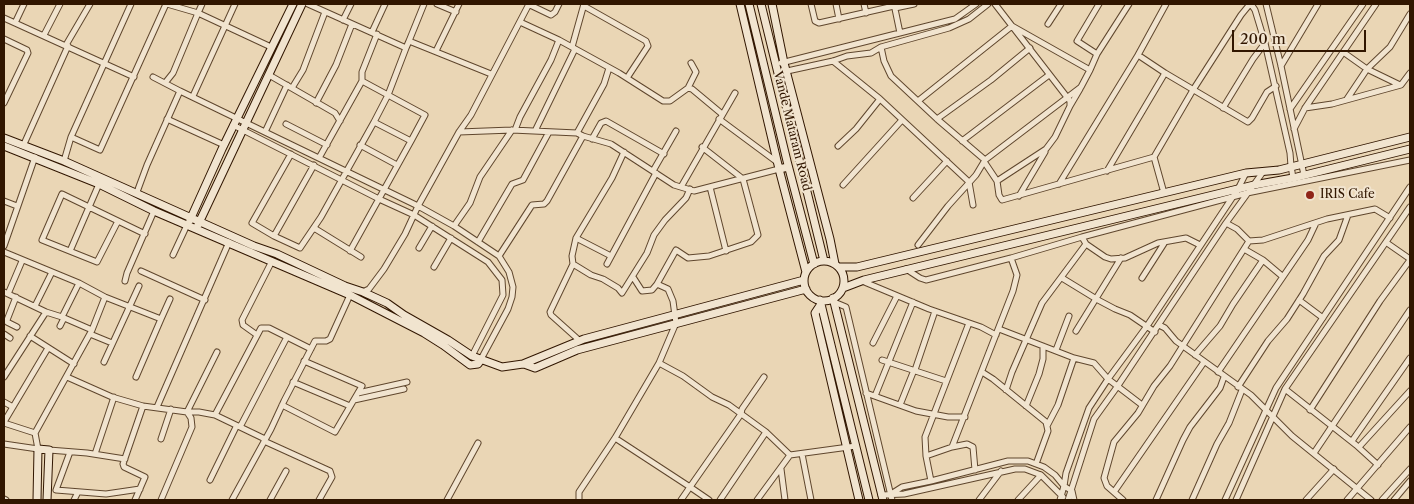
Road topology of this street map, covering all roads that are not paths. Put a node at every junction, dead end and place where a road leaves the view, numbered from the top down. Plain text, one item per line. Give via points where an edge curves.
1 (24, 4) edge
2 (60, 4) edge
3 (90, 4) edge
4 (131, 4) edge
5 (167, 4) edge
6 (202, 4) edge
7 (235, 4) edge
8 (293, 4) edge
9 (302, 4) edge
10 (308, 4) edge
11 (324, 4) edge
12 (351, 4) edge
13 (385, 4) edge
14 (424, 4) edge
15 (437, 4) edge
16 (459, 4) edge
17 (529, 4) edge
18 (559, 4) edge
19 (740, 4) edge
20 (749, 4) edge
21 (761, 4) edge
22 (772, 4) edge
23 (810, 4) edge
24 (836, 4) edge
25 (864, 4) edge
26 (914, 4) edge
27 (966, 4) edge
28 (988, 4) edge
29 (994, 4) edge
30 (1061, 4) edge
31 (1099, 4) edge
32 (1129, 4) edge
33 (1166, 4) edge
34 (1251, 4) edge
35 (1266, 4) edge
36 (1318, 4) edge
37 (1363, 4) edge
38 (1376, 4) edge
39 (584, 5) edge
40 (975, 5) edge
41 (894, 6) edge
42 (323, 11) junction
43 (456, 12) junction
44 (866, 12) junction
45 (198, 13) junction
46 (1410, 14) edge
47 (4, 18) edge
48 (839, 19) junction
49 (343, 20) junction
50 (520, 22) junction
51 (15, 23) junction
52 (352, 24) junction
53 (1048, 24) dead end
54 (225, 25) junction
55 (1012, 26) junction
56 (374, 33) junction
57 (900, 33) junction
58 (44, 35) junction
59 (4, 39) edge
60 (559, 40) junction
61 (409, 41) junction
62 (1265, 43) junction
63 (68, 46) junction
64 (271, 47) junction
65 (881, 47) junction
66 (406, 48) junction
67 (574, 48) junction
68 (1030, 48) junction
69 (436, 51) junction
70 (1343, 52) junction
71 (1097, 54) junction
72 (1138, 55) junction
73 (833, 61) junction
74 (104, 62) junction
75 (692, 63) dead end
76 (780, 64) junction
77 (1281, 66) junction
78 (609, 68) junction
79 (1367, 69) junction
80 (1090, 70) junction
81 (786, 71) junction
82 (778, 73) junction
83 (1165, 73) junction
84 (1410, 73) edge
85 (491, 74) junction
86 (269, 75) junction
87 (1049, 75) junction
88 (134, 77) junction
89 (153, 77) dead end
90 (627, 78) junction
91 (362, 81) junction
92 (165, 82) junction
93 (1401, 85) junction
94 (290, 86) junction
95 (1276, 86) junction
96 (1081, 87) junction
97 (688, 88) junction
98 (180, 90) junction
99 (1193, 90) junction
100 (735, 93) dead end
101 (388, 95) junction
102 (194, 96) junction
103 (1067, 97) junction
104 (880, 99) junction
105 (1346, 100) junction
106 (918, 101) junction
107 (4, 103) edge
108 (316, 103) junction
109 (1070, 106) junction
110 (1223, 108) junction
111 (1305, 108) junction
112 (1290, 109) junction
113 (720, 116) junction
114 (237, 118) junction
115 (168, 119) junction
116 (937, 119) junction
117 (902, 120) junction
118 (340, 121) junction
119 (374, 122) junction
120 (286, 124) dead end
121 (234, 125) junction
122 (245, 126) junction
123 (1294, 129) junction
124 (514, 130) junction
125 (535, 131) junction
126 (676, 131) dead end
127 (265, 132) junction
128 (459, 132) junction
129 (549, 132) junction
130 (577, 133) junction
131 (582, 136) junction
132 (71, 137) junction
133 (1410, 137) edge
134 (4, 138) edge
135 (592, 139) junction
136 (411, 141) junction
137 (962, 141) junction
138 (24, 144) junction
139 (224, 145) junction
140 (326, 145) junction
141 (360, 145) junction
142 (4, 146) edge
143 (838, 146) dead end
144 (702, 147) junction
145 (1046, 149) junction
146 (1410, 149) edge
147 (624, 152) junction
148 (291, 154) junction
149 (664, 154) junction
150 (35, 157) junction
151 (1154, 157) junction
152 (319, 158) junction
153 (947, 160) junction
154 (1410, 160) edge
155 (64, 161) junction
156 (985, 162) junction
157 (1301, 164) junction
158 (314, 165) junction
159 (397, 165) junction
160 (778, 166) junction
161 (1291, 166) junction
162 (788, 167) junction
163 (346, 171) junction
164 (1107, 171) junction
165 (655, 172) junction
166 (1263, 172) junction
167 (1246, 174) junction
168 (1304, 175) junction
169 (1294, 178) junction
170 (743, 179) junction
171 (342, 180) junction
172 (996, 181) junction
173 (969, 182) junction
174 (100, 184) junction
175 (843, 184) dead end
176 (1059, 184) junction
177 (1254, 185) junction
178 (680, 187) junction
179 (710, 187) junction
180 (1410, 187) edge
181 (690, 189) junction
182 (1238, 189) junction
183 (383, 190) junction
184 (137, 192) junction
185 (1164, 194) junction
186 (1248, 194) junction
187 (1019, 196) junction
188 (913, 198) dead end
189 (379, 199) junction
190 (1231, 199) junction
191 (4, 201) edge
192 (973, 205) dead end
193 (17, 206) junction
194 (418, 206) junction
195 (90, 207) junction
196 (1410, 207) edge
197 (154, 211) junction
198 (1348, 214) junction
199 (414, 215) junction
200 (191, 217) junction
201 (1390, 218) junction
202 (118, 221) junction
203 (200, 221) junction
204 (1316, 223) junction
205 (1226, 224) junction
206 (187, 225) junction
207 (432, 226) junction
208 (454, 226) junction
209 (196, 228) junction
210 (314, 228) junction
211 (145, 234) junction
212 (274, 236) junction
213 (1082, 237) junction
214 (451, 238) junction
215 (576, 238) junction
216 (1249, 241) junction
217 (229, 242) junction
218 (478, 242) junction
219 (1165, 242) junction
220 (1387, 242) junction
221 (1086, 244) junction
222 (918, 245) dead end
223 (1200, 245) junction
224 (4, 246) edge
225 (419, 248) dead end
226 (1244, 249) junction
227 (70, 251) junction
228 (350, 251) junction
229 (726, 251) junction
230 (4, 252) edge
231 (173, 256) dead end
232 (499, 256) junction
233 (611, 256) junction
234 (362, 257) dead end
235 (1011, 258) junction
236 (1121, 258) junction
237 (1410, 259) edge
238 (1263, 260) junction
239 (22, 261) junction
240 (272, 261) junction
241 (824, 261) junction
242 (574, 264) junction
243 (608, 264) dead end
244 (814, 264) junction
245 (837, 266) junction
246 (434, 267) dead end
247 (906, 269) junction
248 (141, 270) dead end
249 (52, 272) junction
250 (806, 272) junction
251 (1282, 276) junction
252 (633, 277) junction
253 (1062, 278) junction
254 (1142, 278) dead end
255 (804, 280) junction
256 (125, 281) dead end
257 (861, 281) junction
258 (79, 283) junction
259 (658, 284) junction
260 (139, 286) dead end
261 (843, 288) junction
262 (806, 289) junction
263 (363, 292) junction
264 (6, 293) edge
265 (350, 296) junction
266 (897, 296) junction
267 (105, 297) junction
268 (16, 298) junction
269 (1096, 298) junction
270 (170, 299) dead end
271 (205, 300) junction
272 (834, 300) junction
273 (1299, 300) junction
274 (821, 302) junction
275 (913, 302) junction
276 (35, 306) junction
277 (130, 306) junction
278 (1410, 310) edge
279 (935, 311) junction
280 (46, 312) junction
281 (674, 314) junction
282 (1069, 316) dead end
283 (63, 317) junction
284 (1323, 318) junction
285 (161, 319) junction
286 (676, 323) junction
287 (969, 323) junction
288 (1159, 324) junction
289 (60, 326) dead end
290 (1147, 326) junction
291 (17, 327) dead end
292 (998, 329) junction
293 (1076, 331) dead end
294 (91, 332) junction
295 (1155, 332) junction
296 (4, 334) edge
297 (258, 335) junction
298 (996, 335) junction
299 (30, 336) junction
300 (286, 337) junction
301 (10, 338) dead end
302 (1026, 339) junction
303 (580, 341) junction
304 (112, 343) junction
305 (873, 343) dead end
306 (1182, 345) junction
307 (1043, 346) junction
308 (48, 348) junction
309 (311, 349) junction
310 (1056, 350) junction
311 (217, 352) dead end
312 (1195, 354) junction
313 (472, 356) junction
314 (1074, 358) junction
315 (1410, 358) edge
316 (882, 360) dead end
317 (304, 361) junction
318 (480, 361) junction
319 (104, 362) dead end
320 (1204, 362) junction
321 (660, 363) junction
322 (890, 363) junction
323 (74, 364) junction
324 (523, 364) junction
325 (915, 370) junction
326 (982, 372) junction
327 (1218, 372) junction
328 (4, 377) edge
329 (67, 377) junction
330 (136, 377) dead end
331 (764, 377) dead end
332 (1224, 377) junction
333 (1108, 379) junction
334 (293, 382) junction
335 (407, 382) dead end
336 (946, 382) junction
337 (1117, 387) junction
338 (404, 388) dead end
339 (1240, 388) junction
340 (1285, 389) junction
341 (1006, 390) junction
342 (1410, 391) edge
343 (358, 393) junction
344 (866, 393) junction
345 (875, 396) junction
346 (114, 398) junction
347 (354, 400) junction
348 (4, 402) edge
349 (900, 405) junction
350 (1142, 405) junction
351 (143, 406) junction
352 (282, 406) junction
353 (350, 406) junction
354 (1026, 406) junction
355 (12, 407) junction
356 (157, 408) junction
357 (1266, 408) junction
358 (171, 410) junction
359 (1310, 410) junction
360 (187, 412) junction
361 (741, 414) junction
362 (934, 414) junction
363 (215, 415) junction
364 (965, 417) junction
365 (1272, 417) junction
366 (4, 422) edge
367 (1047, 426) junction
368 (1332, 426) junction
369 (238, 427) junction
370 (1410, 427) edge
371 (766, 432) junction
372 (35, 433) junction
373 (615, 438) junction
374 (161, 439) dead end
375 (264, 440) junction
376 (1352, 441) junction
377 (478, 443) dead end
378 (4, 444) edge
379 (856, 446) junction
380 (952, 447) junction
381 (1359, 447) junction
382 (38, 449) junction
383 (847, 449) junction
384 (49, 450) junction
385 (70, 452) junction
386 (1314, 453) junction
387 (95, 454) junction
388 (802, 454) junction
389 (790, 455) junction
390 (926, 456) junction
391 (125, 459) junction
392 (1036, 464) junction
393 (1378, 465) junction
394 (780, 468) junction
395 (1334, 469) junction
396 (975, 470) junction
397 (1410, 470) edge
398 (286, 471) dead end
399 (1002, 471) junction
400 (1041, 475) junction
401 (210, 480) dead end
402 (931, 481) junction
403 (1410, 481) edge
404 (1064, 486) junction
405 (690, 487) junction
406 (140, 489) junction
407 (1358, 489) junction
408 (60, 491) junction
409 (1072, 491) junction
410 (78, 492) junction
411 (1114, 492) junction
412 (106, 494) junction
413 (891, 494) junction
414 (882, 498) edge
415 (1061, 498) edge
416 (37, 500) edge
417 (48, 500) edge
418 (74, 500) edge
419 (103, 500) edge
420 (135, 500) edge
421 (161, 500) edge
422 (234, 500) edge
423 (270, 500) edge
424 (319, 500) edge
425 (447, 500) edge
426 (579, 500) edge
427 (681, 500) edge
428 (709, 500) edge
429 (720, 500) edge
430 (757, 500) edge
431 (785, 500) edge
432 (811, 500) edge
433 (859, 500) edge
434 (869, 500) edge
435 (892, 500) edge
436 (979, 500) edge
437 (1018, 500) edge
438 (1068, 500) edge
439 (1074, 500) edge
440 (1123, 500) edge
441 (1156, 500) edge
442 (1192, 500) edge
443 (1225, 500) edge
444 (1236, 500) edge
445 (1306, 500) edge
446 (1347, 500) edge
447 (1371, 500) edge
448 (1382, 500) edge
449 (1394, 500) edge

1 - 51 street
2 - 58 street
3 - 63 street
4 - 74 street
5 - 45 street
5 - 88 street
6 - 45 street
7 - 54 street
8 - 64 street
9 - 86 street
10 - 42 street
11 - 42 street
12 - 49 street
13 - 56 street
14 - 61 street
15 - 43 street
16 - 43 street
17 - 18 street via 551,15
17 - 50 street
19 - 160 street
20 - 162 street, Vande Mataram Road
21 - 76 street, Vande Mataram Road
22 - 76 street
23 - 48 street via 817,23
24 - 48 street
25 - 44 street
26 - 41 street
27 - 40 street
28 - 65 street via 969,19 949,28
29 - 55 street
30 - 53 street
31 - 71 street via 1077,41
32 - 71 street
33 - 72 street
34 - 62 street
34 - 99 street
35 - 77 street
36 - 77 street
37 - 112 street
38 - 70 street
39 - 67 street
39 - 90 street via 646,40 648,46
40 - 57 street via 955,19
41 - 44 street
41 - 57 street
42 - 49 street
42 - 94 street via 304,70
43 - 69 street
44 - 48 street
45 - 54 street
45 - 92 street via 174,73
46 - 79 street via 1390,47
47 - 51 street
49 - 52 street
50 - 60 street
50 - 85 street
51 - 58 street
52 - 56 street
52 - 108 street
54 - 64 street
54 - 102 street
55 - 68 street
55 - 80 street
55 - 106 street
56 - 66 street
56 - 91 street
57 - 76 street
58 - 63 street
59 - 107 street via 28,53
60 - 67 street
60 - 124 street
61 - 66 street
61 - 69 street
62 - 95 street
62 - 110 street
63 - 74 street
63 - 138 street
64 - 114 street
65 - 73 street via 871,53
65 - 106 street via 891,76
66 - 101 street
67 - 78 street
67 - 125 street
68 - 87 street
68 - 116 street
69 - 85 street
70 - 79 street
70 - 111 street
71 - 80 street
72 - 83 street
72 - 176 street
73 - 81 street
73 - 104 street
74 - 88 street
74 - 132 street
75 - 97 street via 696,72
76 - 81 street
76 - 82 street, Vande Mataram Road
77 - 112 street
78 - 90 street
78 - 130 street via 604,84
79 - 93 street
79 - 105 street
80 - 96 street
81 - 82 street
81 - 245 street
82 - 241 street, Vande Mataram Road
83 - 99 street
83 - 164 street
84 - 93 street
85 - 128 street
86 - 94 street
86 - 122 street
87 - 103 street
87 - 137 street
88 - 132 street via 100,150
89 - 92 street
90 - 97 street via 664,101 670,101
91 - 101 street
91 - 118 street
92 - 98 street
93 - 105 street
94 - 108 street
94 - 127 street
95 - 110 street via 1267,92 1250,121
95 - 161 street
96 - 103 street
96 - 109 street
97 - 113 street via 698,92
98 - 102 street
98 - 115 street
99 - 110 street
99 - 151 street
100 - 113 street
101 - 119 street
101 - 136 street via 425,115
102 - 114 street
103 - 109 street
103 - 156 street
104 - 117 street
104 - 143 street
105 - 111 street
106 - 116 street
108 - 118 street via 335,113
109 - 145 street
111 - 123 street
112 - 123 street
113 - 144 street
113 - 160 street
114 - 121 street
114 - 122 street
115 - 139 street
115 - 184 street
116 - 137 street
117 - 153 street
117 - 175 street
118 - 140 street
119 - 136 street
119 - 141 street
120 - 140 street
121 - 122 street
121 - 139 street
122 - 127 street
122 - 148 street
122 - 203 street
123 - 157 street
124 - 125 street
124 - 128 street
124 - 208 street via 480,177 470,204
125 - 129 street
126 - 149 street
127 - 152 street
128 - 194 street
129 - 130 street
129 - 218 street via 523,180 512,184
130 - 131 street
131 - 135 street
131 - 232 street via 547,201 532,205
132 - 155 street
133 - 157 street
134 - 138 street
135 - 147 street via 611,144
135 - 149 street via 601,123 606,121
136 - 159 street
137 - 156 street
138 - 155 street
139 - 200 street
140 - 152 street
141 - 159 street
141 - 163 street
142 - 150 street
144 - 170 street
144 - 178 street
145 - 172 street
145 - 187 street
146 - 168 street
147 - 165 street
147 - 215 street
148 - 158 street
148 - 212 street via 252,223
149 - 165 street
150 - 174 street
150 - 193 street
151 - 164 street
151 - 185 street
152 - 163 street
153 - 173 street
153 - 188 street
154 - 186 street
155 - 184 street
156 - 172 street
156 - 173 street
157 - 161 street
157 - 168 street
158 - 171 street
158 - 212 street
159 - 183 street
160 - 162 street
160 - 170 street
160 - 250 street
161 - 166 street
161 - 169 street
162 - 244 street, Vande Mataram Road
163 - 171 street
163 - 183 street
164 - 176 street
165 - 178 street
165 - 233 street
166 - 167 street
166 - 177 street
167 - 182 street
167 - 185 street
168 - 169 street
169 - 177 street
170 - 179 street
170 - 229 street via 758,234 751,242
171 - 189 street
171 - 210 street
172 - 187 street via 1001,199
173 - 192 street
173 - 222 street
174 - 195 street
174 - 197 street
176 - 187 street
177 - 182 street
177 - 186 street
178 - 181 street
179 - 181 street
179 - 229 street
180 - 201 street
181 - 252 street via 654,236
182 - 190 street
182 - 247 street
183 - 189 street
183 - 194 street
184 - 200 street
185 - 245 street via 857,267
186 - 190 street
186 - 205 street
189 - 199 street
189 - 228 street
190 - 213 street
190 - 223 street
191 - 193 street
193 - 224 street
194 - 199 street
194 - 208 street
195 - 202 street
195 - 227 street
195 - 227 street via 62,194 55,207 42,240
196 - 220 street
197 - 206 street
197 - 211 street
198 - 201 street via 1375,210
198 - 204 street
198 - 273 street via 1339,240 1324,256
199 - 207 street
199 - 263 street via 384,269
200 - 203 street
200 - 206 street
201 - 284 street
202 - 211 street
202 - 227 street via 97,262
203 - 209 street
203 - 263 street
204 - 216 street via 1263,240
204 - 251 street
205 - 216 street via 1237,229
205 - 288 street
206 - 209 street
206 - 231 street
207 - 214 street
207 - 225 street
208 - 218 street
209 - 217 street
210 - 212 street via 300,248
210 - 228 street
211 - 256 street
213 - 221 street
213 - 235 street
214 - 246 street
214 - 313 street via 488,262 502,280 503,294
215 - 233 street
215 - 242 street via 572,256
216 - 226 street
217 - 240 street
217 - 271 street
218 - 232 street
219 - 223 street via 1186,238
219 - 236 street
219 - 254 street
220 - 237 street
220 - 340 street
221 - 236 street via 1105,257
221 - 253 street
223 - 290 street
226 - 238 street
226 - 306 street
228 - 234 street
229 - 259 street via 688,258 676,250
230 - 239 street
232 - 318 street via 509,272 512,297
233 - 243 street
235 - 247 street via 926,280
235 - 292 street via 1017,275
236 - 269 street
237 - 359 street
238 - 251 street
238 - 312 street via 1220,326
239 - 249 street
239 - 264 street
240 - 265 street
240 - 297 street via 242,320 243,325
241 - 244 street
241 - 245 street
242 - 252 street via 622,293
242 - 303 street via 550,312
244 - 250 street
245 - 261 street via 844,277
247 - 257 street
248 - 271 street
249 - 258 street
249 - 276 street
250 - 255 street
251 - 327 street
252 - 259 street via 642,291 652,290
253 - 269 street
253 - 302 street via 1042,303
255 - 262 street
255 - 281 street
257 - 261 street
257 - 266 street
258 - 267 street
258 - 283 street
259 - 281 street via 668,289
260 - 277 street
261 - 272 street
262 - 274 street
262 - 286 street
263 - 265 street
263 - 313 street
264 - 268 street
265 - 309 street via 330,339 315,341
265 - 318 street via 424,332 470,366
266 - 275 street
266 - 305 street
267 - 277 street
267 - 294 street
268 - 276 street
268 - 291 street via 6,320
269 - 290 street
269 - 293 street
270 - 285 street
271 - 356 street
272 - 274 street
272 - 344 street via 846,307
272 - 414 street
273 - 284 street
273 - 339 street via 1288,319 1268,341
274 - 379 street
274 - 383 street via 814,313
275 - 279 street
275 - 322 street
276 - 280 street
277 - 285 street
277 - 304 street
278 - 368 street
279 - 287 street
279 - 325 street
280 - 283 street
280 - 299 street
281 - 286 street
281 - 303 street
282 - 310 street
283 - 289 street
283 - 294 street
284 - 357 street
285 - 330 street
286 - 321 street
286 - 324 street via 577,350 535,368
287 - 298 street
287 - 336 street
288 - 295 street
288 - 306 street
290 - 295 street
290 - 333 street
292 - 298 street
292 - 302 street
294 - 304 street
294 - 323 street
295 - 337 street
296 - 301 street
297 - 300 street via 263,327
297 - 363 street
298 - 326 street
299 - 308 street
299 - 328 street
300 - 309 street
300 - 369 street
302 - 307 street
302 - 341 street
303 - 324 street
304 - 319 street
306 - 312 street
306 - 350 street
307 - 310 street
307 - 354 street via 1039,374
308 - 323 street
308 - 355 street
309 - 317 street
310 - 314 street
311 - 360 street
312 - 320 street
313 - 318 street
314 - 333 street via 1094,363
314 - 367 street
315 - 376 street
316 - 322 street
317 - 334 street
317 - 343 street via 362,386
318 - 324 street via 502,368
320 - 327 street
320 - 411 street
321 - 361 street
321 - 373 street
322 - 325 street
322 - 345 street
323 - 329 street
325 - 336 street
325 - 349 street
326 - 341 street
326 - 364 street
327 - 332 street
329 - 346 street
329 - 372 street
331 - 361 street
332 - 339 street
332 - 441 street via 1220,388 1182,440
333 - 337 street
333 - 404 street via 1085,418
334 - 352 street
334 - 353 street
335 - 343 street
336 - 362 street
337 - 350 street
337 - 409 street via 1094,419
338 - 347 street
339 - 357 street
339 - 442 street via 1229,422
340 - 359 street
340 - 365 street
341 - 354 street
342 - 381 street
343 - 347 street
344 - 345 street
344 - 413 street
345 - 349 street
346 - 351 street
346 - 387 street
347 - 353 street
348 - 355 street
349 - 362 street
350 - 411 street via 1114,442 1104,478
351 - 356 street
351 - 391 street
352 - 353 street via 335,432
352 - 375 street
354 - 367 street
355 - 366 street
356 - 358 street
357 - 365 street
357 - 443 street
358 - 360 street
358 - 374 street
359 - 368 street
360 - 363 street
360 - 421 street via 192,427
361 - 371 street
361 - 405 street
362 - 364 street
362 - 390 street via 926,437
363 - 369 street
364 - 380 street
365 - 386 street
365 - 444 street
366 - 372 street
367 - 392 street
368 - 376 street
368 - 386 street
369 - 375 street
369 - 401 street
370 - 393 street
371 - 389 street
371 - 429 street
372 - 382 street
373 - 405 street
373 - 426 street via 579,492
375 - 422 street
375 - 424 street via 332,474
376 - 381 street
377 - 425 street
378 - 382 street
379 - 383 street
379 - 434 street
380 - 390 street
380 - 396 street via 967,444 973,447
381 - 393 street
382 - 384 street
382 - 416 street
383 - 388 street
383 - 433 street
384 - 385 street
384 - 417 street
385 - 387 street
385 - 408 street via 56,490
386 - 395 street
387 - 391 street
388 - 389 street
388 - 432 street
389 - 394 street
390 - 402 street
391 - 406 street via 124,467 145,477
392 - 396 street via 1008,461
392 - 404 street via 1055,475
393 - 407 street
394 - 430 street
394 - 431 street
395 - 407 street
395 - 445 street
396 - 402 street
397 - 448 street
398 - 423 street
399 - 400 street via 1025,469
399 - 413 street via 904,494
399 - 436 street
400 - 415 street
400 - 437 street
402 - 413 street via 902,487
403 - 449 street
404 - 409 street
404 - 415 street
405 - 427 street
405 - 428 street
406 - 412 street
406 - 420 street
407 - 446 street
407 - 447 street
408 - 410 street
408 - 417 street
409 - 438 street
409 - 439 street
410 - 412 street
410 - 418 street
411 - 440 street
412 - 419 street
413 - 414 street
413 - 435 street
415 - 438 street

